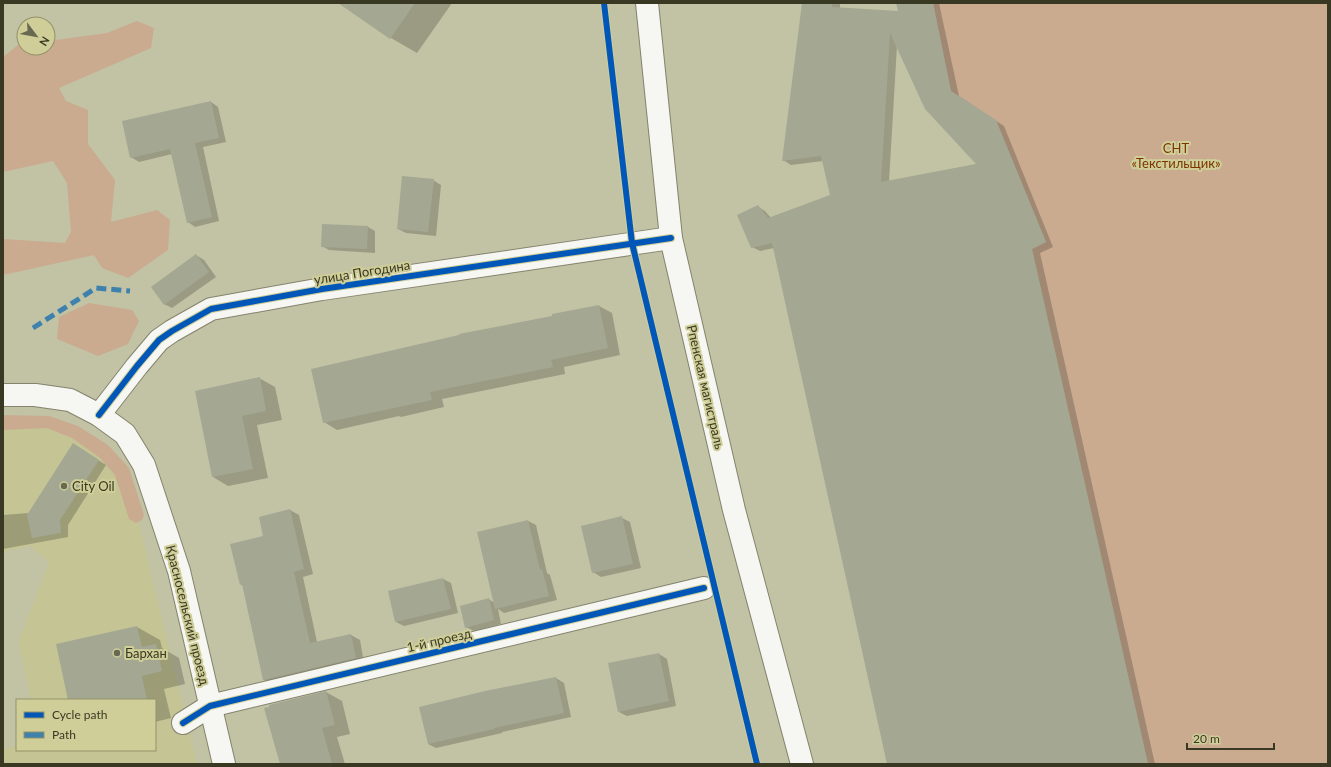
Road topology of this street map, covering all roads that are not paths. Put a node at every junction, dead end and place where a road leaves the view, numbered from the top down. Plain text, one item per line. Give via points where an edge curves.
1 (647, 3) edge
2 (671, 238) junction
3 (3, 395) edge
4 (99, 415) junction
5 (704, 588) dead end
6 (210, 706) junction
7 (184, 723) dead end
8 (224, 764) edge
9 (802, 764) edge

1 - 2 street, Рпенская магистраль
2 - 4 street, улица Погодина via 322,289 211,309 159,340
2 - 9 street, Рпенская магистраль via 734,510
3 - 4 street via 35,395 70,400
4 - 6 street, Красносельский проезд via 125,434 144,465 179,571
5 - 6 street, 1-й проезд
6 - 7 street, 1-й проезд
6 - 8 street, Красносельский проезд

